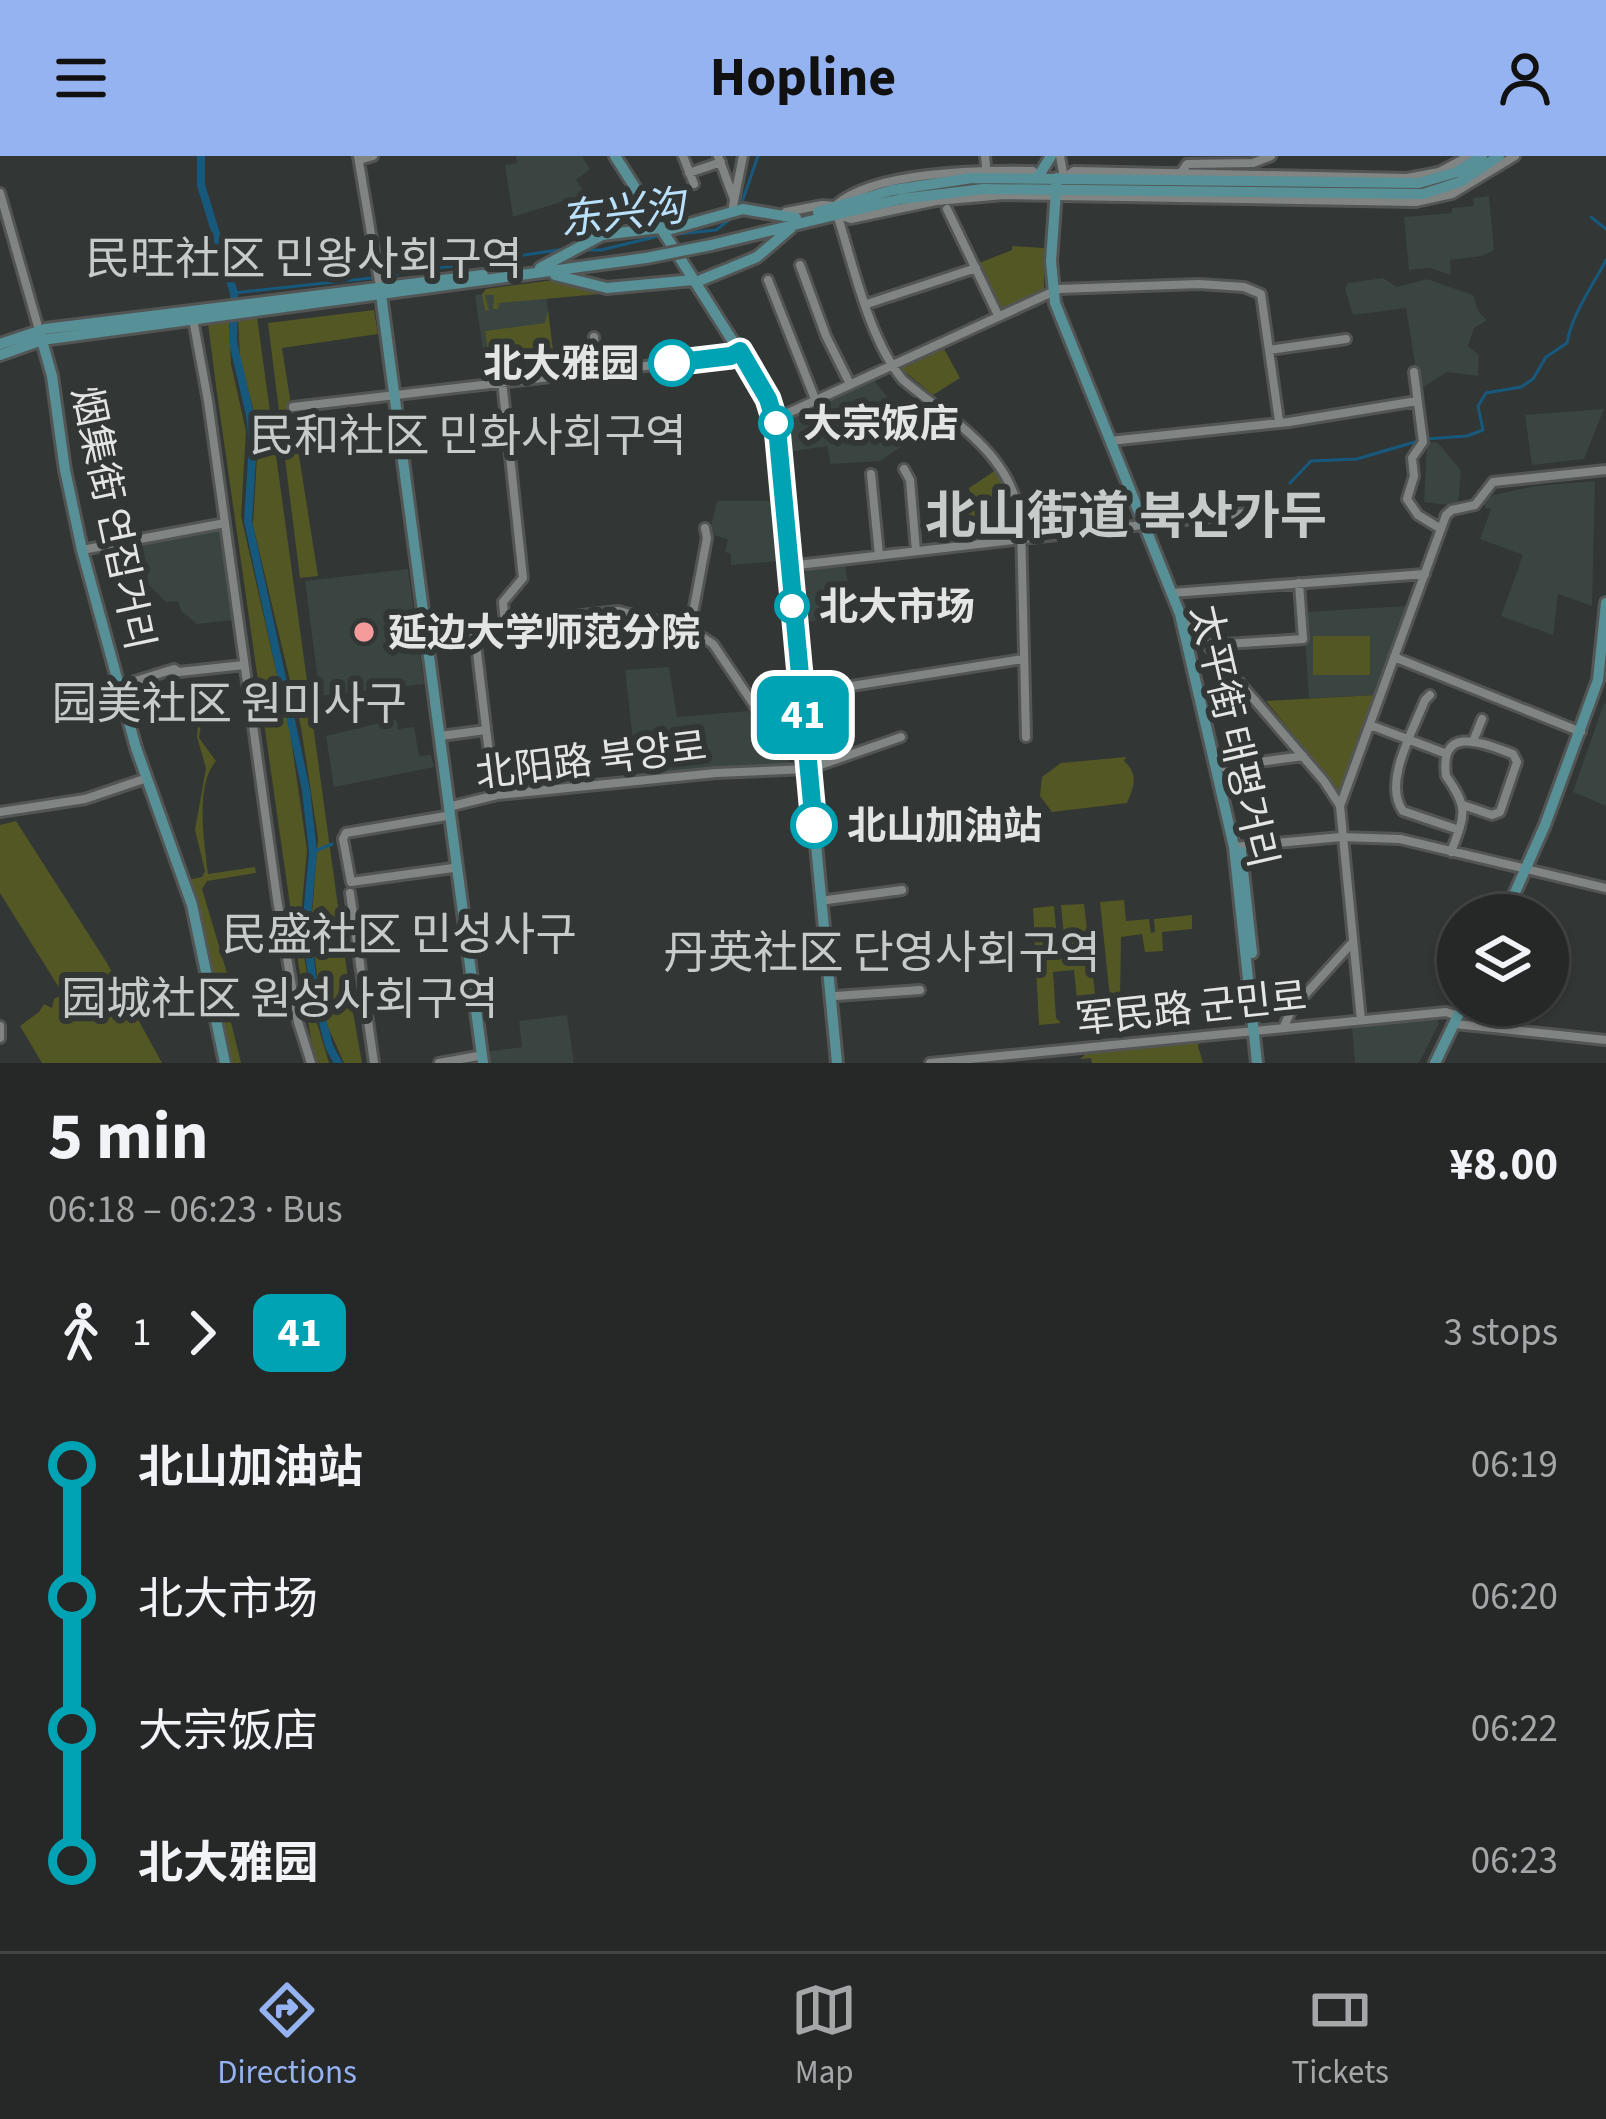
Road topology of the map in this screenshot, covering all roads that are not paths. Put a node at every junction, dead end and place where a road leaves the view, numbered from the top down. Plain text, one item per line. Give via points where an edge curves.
1 (373, 156) edge
2 (619, 156) edge
3 (682, 156) edge
4 (743, 156) edge
5 (985, 156) edge
6 (1054, 156) edge
7 (1271, 156) edge
8 (1468, 156) edge
9 (1482, 156) edge
10 (1499, 156) edge
11 (1514, 156) edge
12 (358, 158) edge
13 (720, 159) edge
14 (689, 173) junction
15 (987, 175) junction
16 (1038, 177) junction
17 (1179, 177) junction
18 (694, 184) dead end
19 (1060, 187) junction
20 (0, 193) edge
21 (946, 208) dead end
22 (836, 211) junction
23 (740, 215) junction
24 (797, 221) junction
25 (666, 232) junction
26 (606, 262) junction
27 (800, 266) dead end
28 (976, 268) junction
29 (540, 270) junction
30 (696, 279) junction
31 (769, 280) dead end
32 (380, 286) junction
33 (1056, 290) junction
34 (867, 304) junction
35 (198, 315) junction
36 (998, 315) junction
37 (41, 335) junction
38 (594, 338) dead end
39 (1346, 339) dead end
40 (0, 344) edge
41 (741, 350) junction
42 (1269, 350) junction
43 (0, 355) edge
44 (892, 365) junction
45 (597, 372) junction
46 (1414, 372) dead end
47 (502, 381) junction
48 (850, 384) junction
49 (395, 394) junction
50 (814, 399) junction
51 (1417, 401) junction
52 (293, 407) dead end
53 (778, 417) junction
54 (1279, 421) junction
55 (1112, 441) junction
56 (904, 470) dead end
57 (1606, 470) edge
58 (871, 474) dead end
59 (1246, 513) dead end
60 (225, 523) junction
61 (1147, 526) junction
62 (705, 528) dead end
63 (1441, 529) junction
64 (1021, 540) junction
65 (82, 550) junction
66 (916, 551) junction
67 (879, 555) junction
68 (792, 565) junction
69 (1425, 574) junction
70 (1299, 583) junction
71 (1175, 593) junction
72 (1606, 603) edge
73 (1184, 618) junction
74 (506, 623) junction
75 (474, 627) junction
76 (690, 628) junction
77 (424, 632) junction
78 (1209, 645) junction
79 (1394, 657) junction
80 (1023, 659) junction
81 (244, 665) junction
82 (120, 687) junction
83 (807, 693) junction
84 (1430, 695) dead end
85 (1482, 718) dead end
86 (1370, 725) junction
87 (486, 730) junction
88 (1580, 732) junction
89 (440, 736) junction
90 (901, 737) dead end
91 (1026, 737) dead end
92 (1474, 739) junction
93 (1410, 740) junction
94 (1447, 754) junction
95 (1303, 756) junction
96 (810, 766) junction
97 (1223, 767) junction
98 (147, 778) junction
99 (494, 796) junction
100 (1340, 806) junction
101 (1463, 806) junction
102 (447, 810) junction
103 (0, 812) edge
104 (1460, 830) junction
105 (1341, 837) junction
106 (1237, 847) junction
107 (1451, 852) junction
108 (453, 868) junction
109 (1526, 871) junction
110 (1606, 888) edge
111 (902, 890) dead end
112 (350, 893) dead end
113 (1515, 894) edge
114 (827, 900) junction
115 (1353, 942) junction
116 (920, 990) dead end
117 (836, 996) junction
118 (1437, 1013) edge
119 (1361, 1020) junction
120 (0, 1026) edge
121 (1453, 1026) edge
122 (1523, 1026) edge
123 (1283, 1028) junction
124 (1256, 1030) junction
125 (0, 1038) edge
126 (1606, 1040) edge
127 (1040, 1058) edge
128 (480, 1060) edge
129 (225, 1063) edge
130 (311, 1063) edge
131 (374, 1063) edge
132 (439, 1063) edge
133 (837, 1063) edge
134 (930, 1063) edge
135 (1261, 1063) edge
136 (1435, 1063) edge

1 - 12 street
2 - 25 main road
3 - 14 street
4 - 23 street
5 - 15 street
6 - 16 main road
6 - 19 street, 太平街 태평거리
7 - 17 street via 1187,164
8 - 17 street via 1412,178
9 - 17 main road via 1419,183
10 - 19 main road via 1454,185 1417,195
11 - 19 street via 1452,194 1416,202
12 - 32 street
13 - 14 street
13 - 23 street
14 - 18 street
15 - 16 main road
15 - 22 main road via 922,184
16 - 19 main road
17 - 19 main road
19 - 22 main road via 944,192
19 - 33 main road, 太平街 태평거리
20 - 37 street, 烟集街 연집거리
21 - 28 street
22 - 23 street via 822,205
22 - 24 main road
22 - 30 street via 758,260
22 - 34 street
23 - 24 main road
23 - 24 main road
23 - 25 main road
23 - 26 main road, bridge via 711,243
23 - 30 main road via 756,245 753,257
24 - 30 main road via 757,257
25 - 26 main road via 604,236
25 - 29 main road via 602,235
25 - 30 main road
26 - 29 main road
26 - 30 main road via 616,286
27 - 48 street
28 - 34 street
28 - 36 street
29 - 30 main road via 607,288
29 - 32 main road
30 - 41 main road
31 - 50 street
32 - 35 main road
32 - 49 main road
33 - 36 street
33 - 42 street via 1258,290
33 - 55 main road, 太平街 태평거리
34 - 44 street
35 - 37 main road
35 - 60 street
36 - 44 street
37 - 40 main road
37 - 43 main road
37 - 65 main road, 烟集街 연집거리
38 - 45 street
39 - 42 street
41 - 45 street
41 - 53 main road
42 - 54 street
44 - 48 street
44 - 64 street via 996,459 1017,501
45 - 47 street
46 - 51 street
47 - 49 street
47 - 74 street via 523,578 503,602
48 - 50 street
49 - 52 street
49 - 77 main road
50 - 53 street
51 - 54 street
51 - 63 street via 1423,442 1412,458 1407,499
53 - 68 main road
54 - 55 street
55 - 61 main road, 太平街 태평거리
56 - 66 street
57 - 63 street via 1493,482 1475,505 1448,512
58 - 67 street
59 - 61 street
60 - 65 street
60 - 81 street
61 - 64 street
61 - 71 main road, 太平街 태평거리
62 - 76 street
63 - 69 street
64 - 66 street
64 - 80 street
65 - 82 main road, 烟集街 연집거리
66 - 67 street
67 - 68 street
68 - 83 main road
68 - 96 main road
69 - 70 street
69 - 79 street
70 - 71 street
70 - 78 street via 1303,639
71 - 73 main road, 太平街 태평거리
72 - 88 main road via 1601,669
73 - 78 street
73 - 97 main road, 太平街 태평거리
73 - 106 main road, 太平街 태평거리
74 - 75 street
74 - 76 street via 618,611
75 - 77 street
75 - 87 street
76 - 96 street via 713,644 779,742
77 - 89 main road
77 - 102 main road
78 - 95 street
79 - 86 street
79 - 88 street
80 - 83 street
80 - 91 street
81 - 82 street
81 - 130 street via 298,1022
82 - 82 street via 61,704
82 - 98 main road, 烟集街 연집거리
83 - 96 main road
84 - 93 street
85 - 92 street
86 - 93 street
86 - 100 street
87 - 89 street
87 - 99 street
88 - 109 main road
89 - 102 main road
90 - 96 street, 北阳路 북양로
92 - 94 street
92 - 101 street via 1517,763 1499,812
93 - 94 street
93 - 104 street via 1395,787 1399,807
94 - 101 street via 1446,776
95 - 97 street
95 - 100 street
96 - 99 street, 北阳路 북양로
96 - 114 main road
96 - 133 main road
97 - 106 main road, 太平街 태평거리
98 - 103 street via 85,799
98 - 129 main road, 烟集街 연집거리 via 192,905
99 - 102 street, 北阳路 북양로
100 - 105 street
101 - 104 street
102 - 108 main road
102 - 108 street, 北阳路 북양로 via 343,838 350,881
102 - 128 main road
104 - 107 street
105 - 106 street
105 - 107 street
105 - 115 street
106 - 124 main road, 太平街 태평거리
107 - 109 street
108 - 128 main road
109 - 110 street
109 - 113 main road
111 - 114 street
112 - 131 street
114 - 117 main road
115 - 119 street
115 - 123 street
116 - 117 street
117 - 133 main road
118 - 119 street, 军民路 군민로
119 - 123 street, 军民路 군민로
120 - 125 street
121 - 136 main road
122 - 126 street, 军民路 군민로
123 - 124 street, 军民路 군민로
124 - 127 street, 军民路 군민로
124 - 135 main road, 太平街 태평거리
127 - 134 street, 军民路 군민로
128 - 132 street

